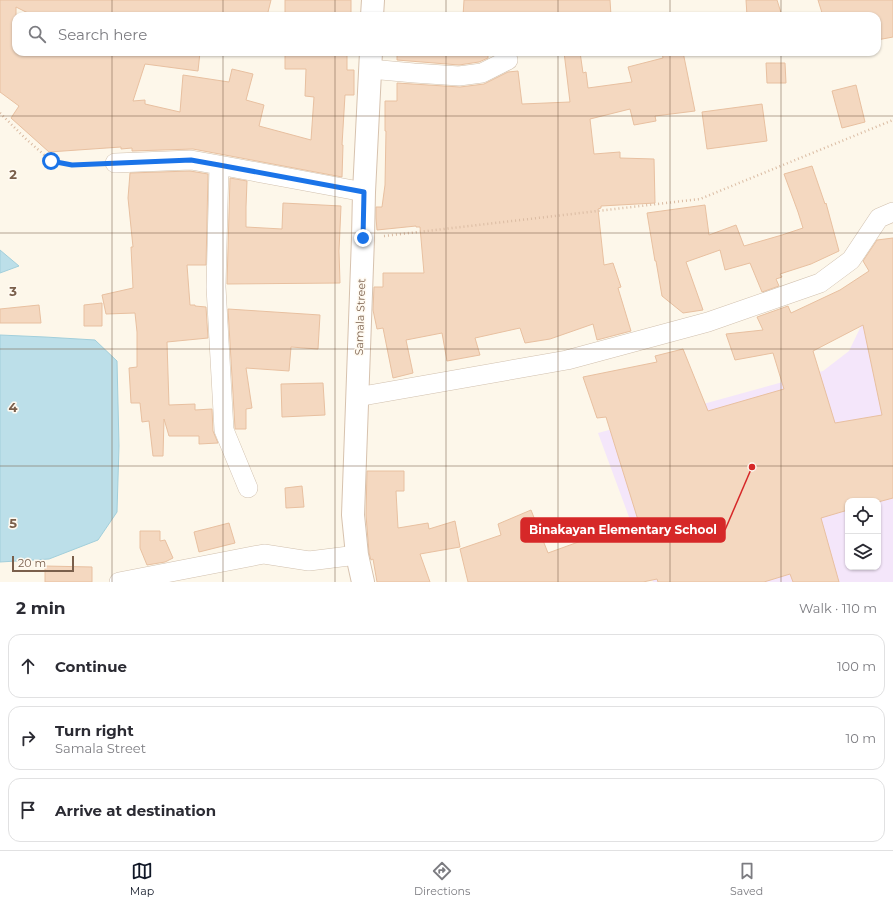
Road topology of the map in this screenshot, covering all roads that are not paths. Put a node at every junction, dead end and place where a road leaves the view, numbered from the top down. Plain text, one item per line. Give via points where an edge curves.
1 (373, 0) edge
2 (372, 12) edge
3 (370, 60) edge
4 (508, 60) dead end
5 (115, 163) road end
6 (219, 165) junction
7 (364, 192) junction
8 (893, 212) edge
9 (356, 397) junction
10 (248, 488) dead end
11 (357, 555) junction
12 (119, 582) edge
13 (363, 582) edge

1 - 2 street
3 - 4 street via 414,73 459,76 482,73
3 - 7 street, Samala Street
5 - 6 street via 191,160
6 - 7 street
6 - 10 street via 216,287 224,430
7 - 9 street, Samala Street
8 - 9 street via 879,218 851,260 820,283 708,322 567,360
9 - 11 street, Samala Street via 352,515
11 - 12 street via 309,561 264,554
11 - 13 street, Samala Street

